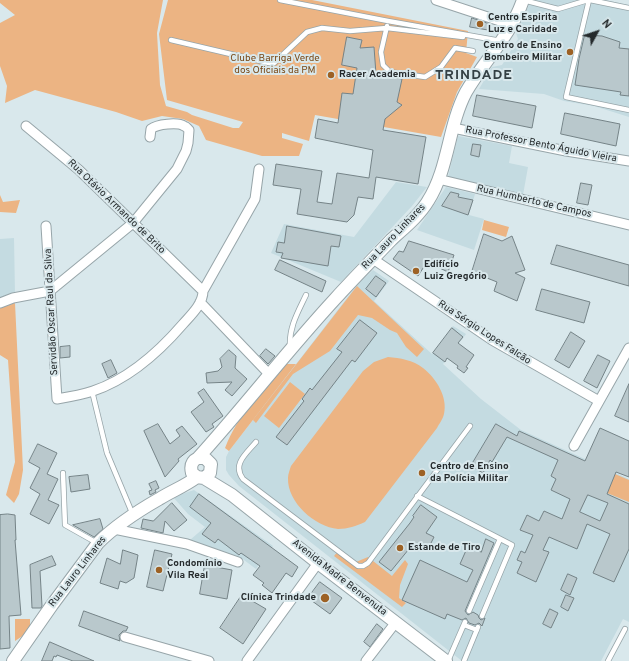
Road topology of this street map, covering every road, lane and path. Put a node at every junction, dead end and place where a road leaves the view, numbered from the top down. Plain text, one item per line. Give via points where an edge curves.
1 (280, 0) edge
2 (436, 0) edge
3 (523, 0) edge
4 (589, 0) edge
5 (629, 8) edge
6 (388, 21) junction
7 (512, 25) junction
8 (387, 28) junction
9 (463, 37) dead end
10 (171, 40) dead end
11 (501, 42) junction
12 (473, 51) dead end
13 (629, 110) edge
14 (26, 126) dead end
15 (453, 128) junction
16 (150, 137) dead end
17 (629, 161) edge
18 (259, 169) dead end
19 (438, 180) junction
20 (132, 223) junction
21 (629, 225) edge
22 (46, 226) dead end
23 (373, 259) junction
24 (50, 290) junction
25 (203, 291) junction
26 (306, 295) dead end
27 (200, 302) junction
28 (0, 303) edge
29 (629, 348) edge
30 (290, 350) junction
31 (269, 374) junction
32 (92, 391) junction
33 (599, 401) junction
34 (228, 425) junction
35 (470, 426) dead end
36 (256, 442) dead end
37 (574, 446) dead end
38 (203, 471) junction
39 (63, 473) dead end
40 (417, 496) junction
41 (133, 516) junction
42 (114, 529) junction
43 (500, 539) junction
44 (98, 544) junction
45 (238, 562) dead end
46 (318, 563) junction
47 (469, 611) dead end
48 (482, 616) dead end
49 (396, 622) junction
50 (625, 629) dead end
51 (125, 637) dead end
52 (443, 660) edge
53 (13, 661) edge
54 (208, 661) edge
55 (247, 661) edge
56 (366, 661) edge
57 (464, 661) edge
58 (608, 661) edge

1 - 6 lane
2 - 7 street
3 - 4 lane via 558,9
3 - 7 main road, Rua Lauro Linhares
4 - 5 lane
4 - 13 lane via 566,96
6 - 8 lane
6 - 11 lane
7 - 11 main road, Rua Lauro Linhares
8 - 9 lane
8 - 10 lane via 350,31 322,28 307,32 274,63
8 - 12 lane via 381,52 382,65 390,72 425,77 441,67 455,48
11 - 15 main road, Rua Lauro Linhares via 467,91
14 - 20 street, Rua Otávio Armando de Brito via 80,170
15 - 17 street, Rua Professor Bento Águido Vieira
15 - 19 main road, Rua Lauro Linhares
16 - 20 street via 152,129 156,126 179,124 189,130 186,151 177,169
18 - 25 street via 255,199
19 - 21 street, Rua Humberto de Campos
19 - 23 main road, Rua Lauro Linhares via 420,211
20 - 24 street
20 - 25 street, Rua Otávio Armando de Brito
22 - 24 street, Servidão Oscar Raul da Silva
23 - 30 main road, Rua Lauro Linhares
23 - 33 street, Rua Sérgio Lopes Falcão via 492,340
24 - 28 street
24 - 32 street, Servidão Oscar Raul da Silva via 57,399
25 - 27 street
26 - 30 lane via 291,327
27 - 31 street
27 - 32 street via 174,334 148,359 122,378
29 - 33 street
30 - 31 main road, Rua Lauro Linhares
31 - 34 main road, Rua Lauro Linhares
32 - 41 lane via 109,457
33 - 37 street
34 - 38 main road, Rua Lauro Linhares
34 - 38 main road, Rua Lauro Linhares via 191,464
35 - 40 lane
36 - 40 lane via 242,459 238,467 239,474 358,566 368,563
38 - 41 main road, Rua Lauro Linhares via 182,487
38 - 46 main road, Avenida Madre Benvenuta
39 - 44 lane via 65,524
40 - 43 lane
41 - 42 main road, Rua Lauro Linhares
42 - 44 main road, Rua Lauro Linhares
42 - 45 street via 188,544
43 - 47 lane
43 - 48 lane via 512,545
44 - 53 main road, Rua Lauro Linhares
46 - 49 main road, Avenida Madre Benvenuta
46 - 55 street
49 - 52 main road, Avenida Madre Benvenuta
49 - 56 street
50 - 58 lane
51 - 54 street
52 - 57 lane via 464,623 477,629

